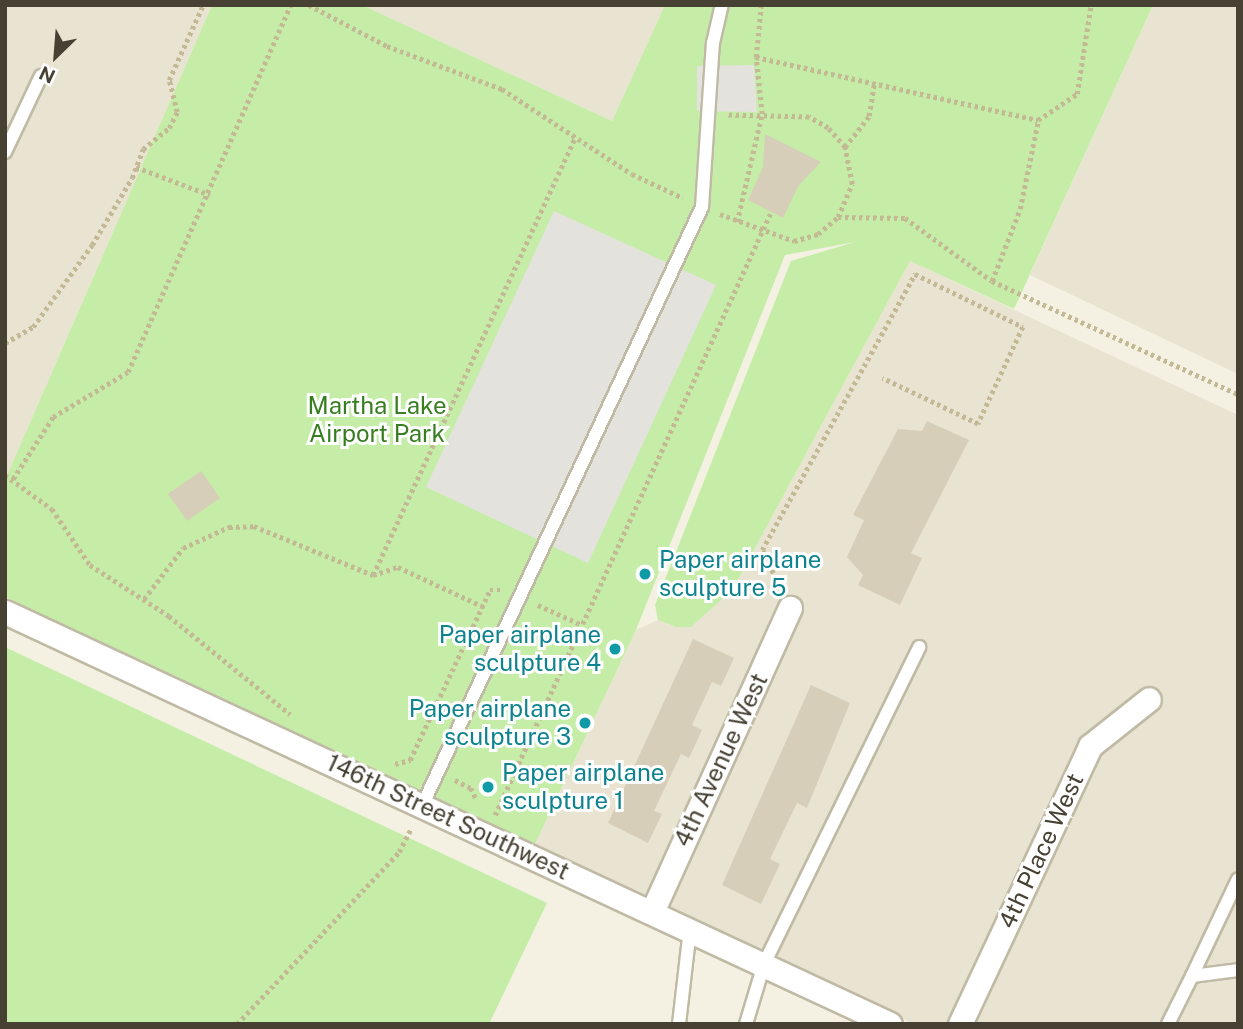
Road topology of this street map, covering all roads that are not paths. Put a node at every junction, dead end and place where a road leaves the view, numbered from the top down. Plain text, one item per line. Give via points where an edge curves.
1 (722, 5) edge
2 (41, 76) dead end
3 (5, 152) edge
4 (790, 608) road end
5 (5, 612) edge
6 (919, 647) dead end
7 (1149, 699) dead end
8 (422, 806) junction
9 (1238, 879) edge
10 (652, 912) junction
11 (690, 929) junction
12 (764, 964) junction
13 (1238, 970) edge
14 (1192, 976) junction
15 (679, 1024) edge
16 (746, 1024) edge
17 (890, 1024) edge
18 (960, 1024) edge
19 (1168, 1024) edge

1 - 8 lane via 713,43 702,207
2 - 3 lane
4 - 10 street, 4th Avenue West
5 - 8 street, 146th Street Southwest
6 - 12 lane
7 - 18 street, 4th Place West via 1090,746
8 - 10 street, 146th Street Southwest
9 - 14 lane
10 - 11 street, 146th Street Southwest
11 - 12 street, 146th Street Southwest
11 - 15 lane
12 - 16 lane
12 - 17 street, 146th Street Southwest
13 - 14 lane
14 - 19 lane

